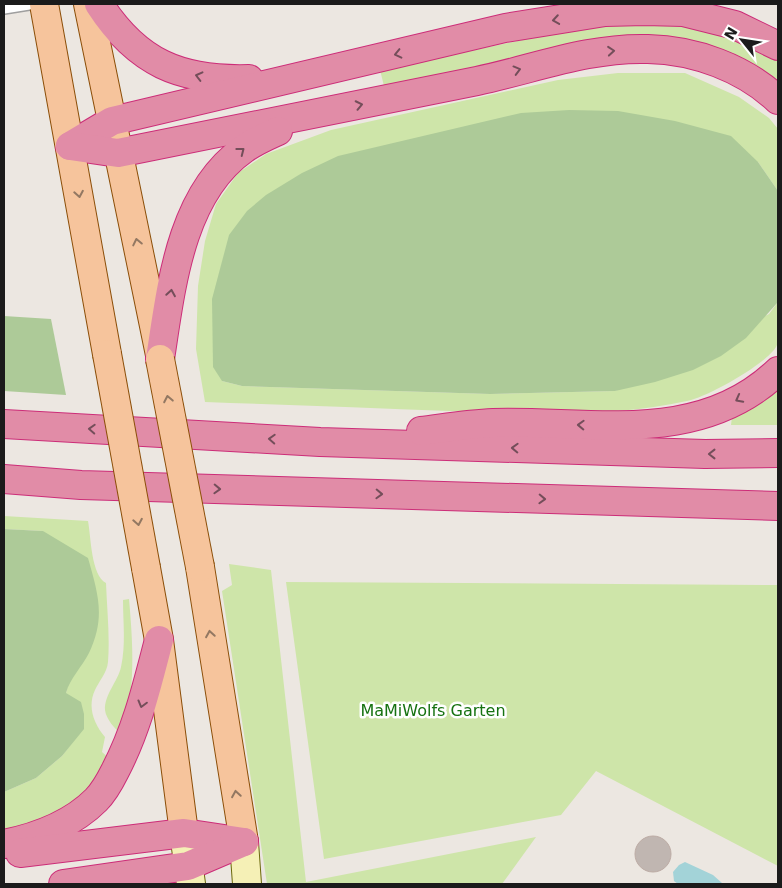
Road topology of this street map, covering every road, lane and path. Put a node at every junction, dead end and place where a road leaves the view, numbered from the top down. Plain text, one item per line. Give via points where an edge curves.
1 (29, 4) edge
2 (44, 4) edge
3 (88, 4) edge
4 (99, 4) edge
5 (4, 8) edge
6 (778, 46) edge
7 (300, 77) junction
8 (778, 100) edge
9 (311, 115) junction
10 (112, 121) junction
11 (70, 146) junction
12 (118, 154) junction
13 (160, 359) junction
14 (778, 371) edge
15 (4, 424) edge
16 (320, 442) junction
17 (778, 453) edge
18 (4, 479) edge
19 (81, 485) junction
20 (4, 494) edge
21 (778, 506) edge
22 (159, 640) junction
23 (184, 833) junction
24 (244, 842) junction
25 (4, 844) edge
26 (4, 854) edge
27 (190, 875) edge
28 (63, 884) edge
29 (247, 884) edge

1 - 5 lane
2 - 11 main road
3 - 10 main road
7 -> 4 highway via 215,79 184,72 142,54 112,24
6 -> 7 highway via 735,25 683,12 604,12 505,28
7 - 10 highway
9 -> 8 highway via 563,59 606,51 647,49 699,56 726,66
9 - 12 highway
13 -> 9 highway via 179,254 206,191 226,164 244,148
10 - 11 highway
10 - 12 main road
11 - 12 highway
11 -> 22 main road, bridge
13 -> 12 main road
24 -> 13 main road, bridge via 200,567
14 -> 16 highway via 760,386 718,410 664,424 492,423
16 -> 15 highway
17 -> 16 highway
18 - 19 highway
19 - 20 highway
19 -> 21 highway
22 - 23 main road
22 -> 25 highway via 138,719 125,752 102,792 84,811 64,824 32,838
23 - 24 highway
23 - 26 highway
23 - 27 main road
24 - 27 highway
24 - 29 main road
27 - 28 highway

